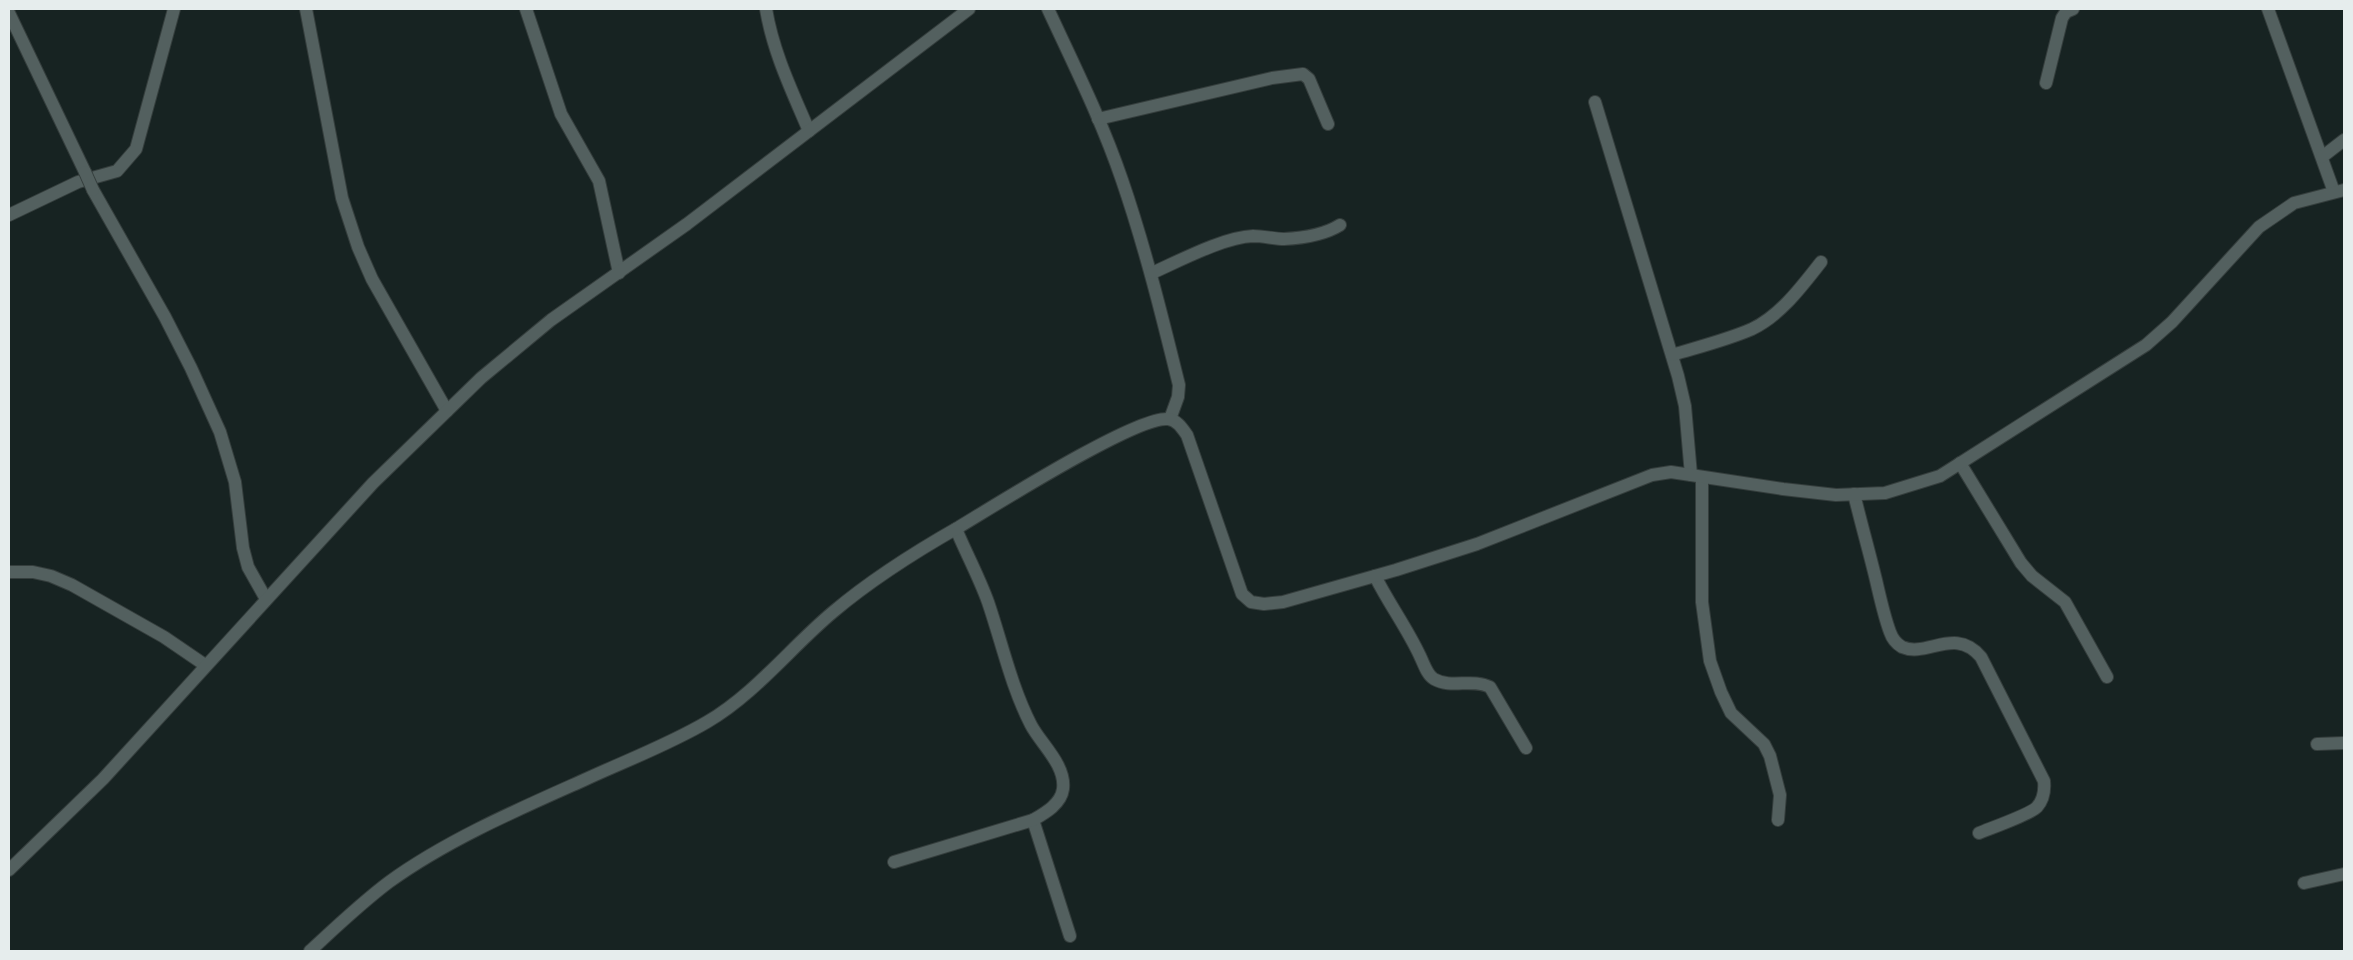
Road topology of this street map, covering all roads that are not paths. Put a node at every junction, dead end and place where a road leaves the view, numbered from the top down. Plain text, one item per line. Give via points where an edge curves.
1 (174, 9) edge
2 (306, 9) edge
3 (526, 9) edge
4 (766, 9) edge
5 (969, 9) edge
6 (1048, 9) edge
7 (2073, 9) edge
8 (2268, 9) edge
9 (9, 13) edge
10 (2046, 83) dead end
11 (1595, 102) dead end
12 (1098, 119) junction
13 (1328, 124) dead end
14 (809, 131) junction
15 (2344, 140) edge
16 (2322, 157) junction
17 (2339, 191) edge
18 (9, 215) edge
19 (1340, 225) dead end
20 (1821, 262) dead end
21 (618, 272) junction
22 (1152, 274) junction
23 (1672, 355) junction
24 (448, 411) junction
25 (1170, 419) junction
26 (1960, 464) junction
27 (1697, 476) junction
28 (1854, 494) junction
29 (956, 529) junction
30 (9, 572) edge
31 (1375, 576) junction
32 (266, 599) junction
33 (206, 665) junction
34 (2107, 677) dead end
35 (2344, 743) edge
36 (2317, 744) dead end
37 (1526, 748) dead end
38 (1032, 820) junction
39 (1778, 820) dead end
40 (1979, 833) dead end
41 (894, 862) dead end
42 (9, 870) edge
43 (2344, 874) edge
44 (2304, 883) dead end
45 (1070, 936) dead end
46 (310, 951) edge

1 - 18 street via 136,149 118,171 78,182
2 - 24 street via 342,198 358,247 372,279
3 - 21 street via 561,114 599,181
4 - 14 street via 781,66
5 - 14 street
6 - 12 street
7 - 10 street via 2062,18
8 - 16 street
9 - 32 street, bridge via 93,190 161,309 220,432 235,482 248,567
11 - 23 street
12 - 13 street via 1272,78 1303,74
12 - 22 street
14 - 21 street
15 - 16 street
16 - 17 street
17 - 26 street via 2294,203 2259,227 2185,308 2146,345
19 - 22 street via 1321,234 1301,237 1253,236 1233,240
20 - 23 street via 1797,292 1761,324
21 - 24 street via 515,349
22 - 25 street via 1179,385
23 - 27 street
24 - 32 street via 373,483
25 - 29 street via 1145,424 1103,444
25 - 31 street via 1179,424 1187,435 1242,594 1251,602 1283,602
26 - 28 street via 1917,484 1885,493
26 - 34 street via 2022,563 2032,576 2065,602
27 - 28 street via 1783,490
27 - 31 street via 1671,472 1639,478 1477,544
27 - 39 street via 1702,602 1710,661 1732,713 1764,744 1770,756 1780,795
28 - 40 street via 1893,638 1902,647 1950,643 1965,644 1974,649 2044,781 2045,790 2036,809
29 - 38 street via 987,600 1012,681 1031,725 1063,778 1059,800 1050,810
29 - 46 street via 865,585 747,692 710,721 453,843 391,880
30 - 33 street via 33,572 72,585 164,637
31 - 37 street via 1429,675 1451,684 1479,683 1490,687
32 - 33 street
33 - 42 street via 103,779
35 - 36 street
38 - 41 street
38 - 45 street
43 - 44 street

